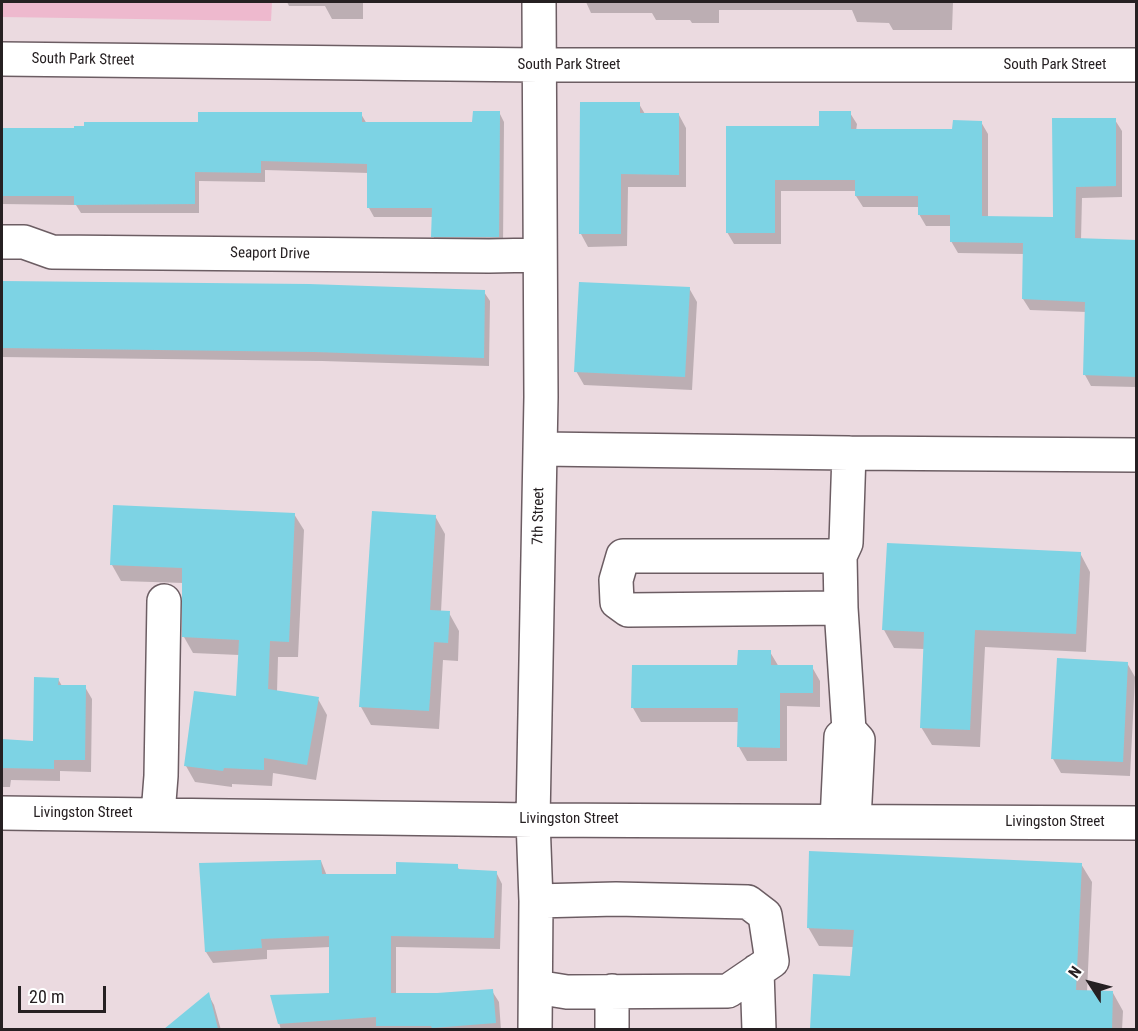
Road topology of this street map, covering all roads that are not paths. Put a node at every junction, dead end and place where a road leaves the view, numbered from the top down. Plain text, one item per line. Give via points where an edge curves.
1 (539, 2) edge
2 (2, 59) edge
3 (538, 65) junction
4 (1137, 65) edge
5 (2, 242) edge
6 (540, 255) junction
7 (541, 449) junction
8 (849, 453) junction
9 (1137, 454) edge
10 (840, 556) junction
11 (164, 601) dead end
12 (841, 608) junction
13 (2, 813) edge
14 (158, 814) junction
15 (533, 820) junction
16 (845, 821) junction
17 (1137, 823) edge
18 (536, 901) junction
19 (757, 971) junction
20 (536, 987) junction
21 (612, 991) junction
22 (535, 1029) edge
23 (612, 1029) edge
24 (759, 1029) edge

1 - 3 street, 7th Street
2 - 3 street, South Park Street
3 - 4 street, South Park Street
3 - 6 street, 7th Street
5 - 6 street, Seaport Drive via 24,242 52,252
6 - 7 street, 7th Street
7 - 8 street
7 - 15 street, 7th Street
8 - 9 street
8 - 10 street via 846,543
10 - 12 street
10 - 12 street via 622,555 616,580 617,602 628,609
11 - 14 street
12 - 16 street via 849,730 858,740
13 - 14 street, Livingston Street
14 - 15 street, Livingston Street
15 - 16 street, Livingston Street
15 - 18 street, 7th Street
16 - 17 street, Livingston Street
18 - 19 street via 748,902 765,915 772,961
18 - 20 street, 7th Street
19 - 21 street via 728,991
19 - 24 street
20 - 21 street via 567,992
20 - 22 street, 7th Street
21 - 23 street

